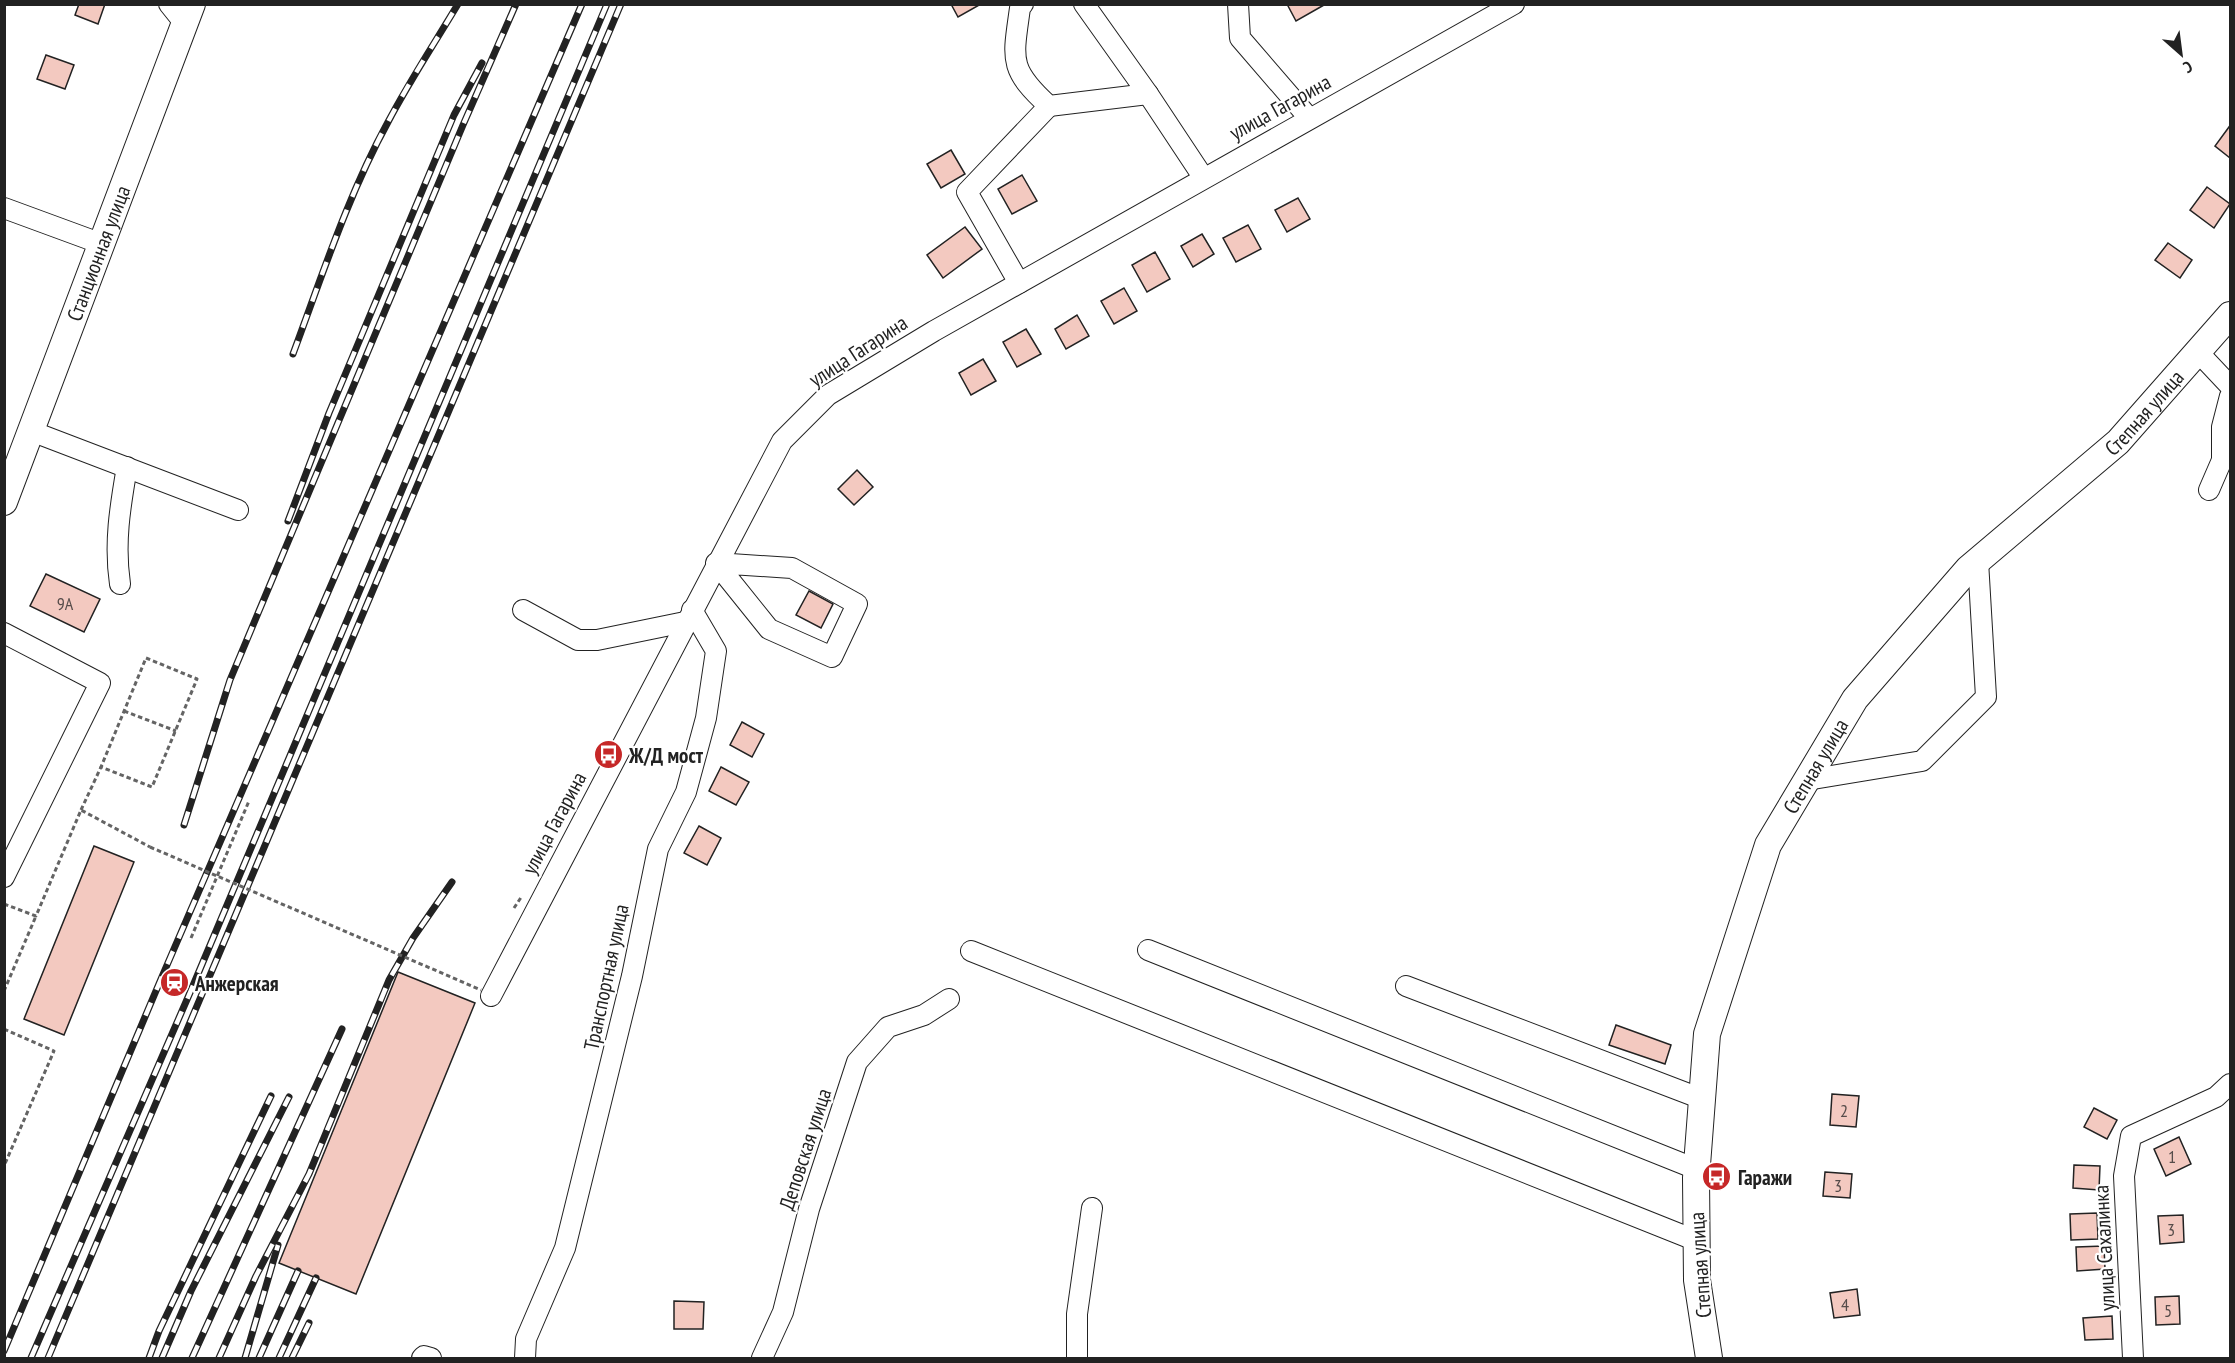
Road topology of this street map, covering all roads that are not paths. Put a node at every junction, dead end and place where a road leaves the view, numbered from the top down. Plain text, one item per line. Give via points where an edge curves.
1 (169, 4) edge
2 (1023, 4) edge
3 (1084, 4) edge
4 (1238, 4) edge
5 (1514, 4) edge
6 (189, 14) edge
7 (1148, 94) junction
8 (1049, 106) junction
9 (1309, 118) junction
10 (1203, 177) junction
11 (4, 208) edge
12 (102, 244) junction
13 (1019, 283) junction
14 (2230, 315) edge
15 (2198, 352) junction
16 (2230, 386) edge
17 (2230, 396) edge
18 (31, 431) junction
19 (127, 467) junction
20 (2209, 490) dead end
21 (4, 502) edge
22 (238, 510) dead end
23 (1978, 561) junction
24 (716, 563) junction
25 (120, 584) dead end
26 (523, 610) dead end
27 (689, 616) junction
28 (4, 633) edge
29 (1807, 780) junction
30 (4, 877) edge
31 (1148, 950) dead end
32 (971, 951) dead end
33 (1406, 986) dead end
34 (486, 993) road end
35 (949, 999) dead end
36 (2230, 1084) edge
37 (1702, 1099) junction
38 (1696, 1169) junction
39 (1092, 1208) dead end
40 (1697, 1241) junction
41 (525, 1359) edge
42 (762, 1359) edge
43 (1077, 1359) edge
44 (1709, 1359) edge
45 (2133, 1359) edge

1 - 6 street
2 - 8 street via 1014,59 1029,87
3 - 7 street
4 - 9 street via 1240,38
5 - 9 street, улица Гагарина
6 - 12 main road, Станционная улица
7 - 8 street
7 - 10 street
8 - 13 street via 967,192
9 - 10 street, улица Гагарина
10 - 13 street, улица Гагарина
11 - 12 street
12 - 18 main road, Станционная улица
13 - 24 street, улица Гагарина via 828,395 782,441
14 - 15 main road, Степная улица
15 - 16 street
15 - 23 main road, Степная улица via 2118,442
17 - 20 street via 2222,427 2222,460
18 - 19 street
18 - 21 main road, Станционная улица
19 - 22 street
19 - 25 street via 118,515
23 - 29 main road, Степная улица via 1855,699
23 - 29 street via 1986,697 1922,761
24 - 24 street via 769,629 832,657 857,604 792,568
24 - 27 street, улица Гагарина
26 - 27 street via 578,640 597,640
27 - 34 street, улица Гагарина
27 - 41 street, Транспортная улица via 716,651 706,718 686,792 658,849 632,976 565,1248 526,1339
28 - 30 street via 100,683
29 - 37 main road, Степная улица via 1768,845 1707,1035
31 - 38 street
32 - 40 street
33 - 37 street
35 - 42 street, Деповская улица via 924,1014 888,1027 857,1062 809,1209 783,1312
36 - 45 street, улица Сахалинка via 2216,1097 2131,1136 2124,1176
37 - 38 main road, Степная улица
38 - 40 main road, Степная улица
39 - 43 street via 1077,1314
40 - 44 main road, Степная улица via 1697,1280

